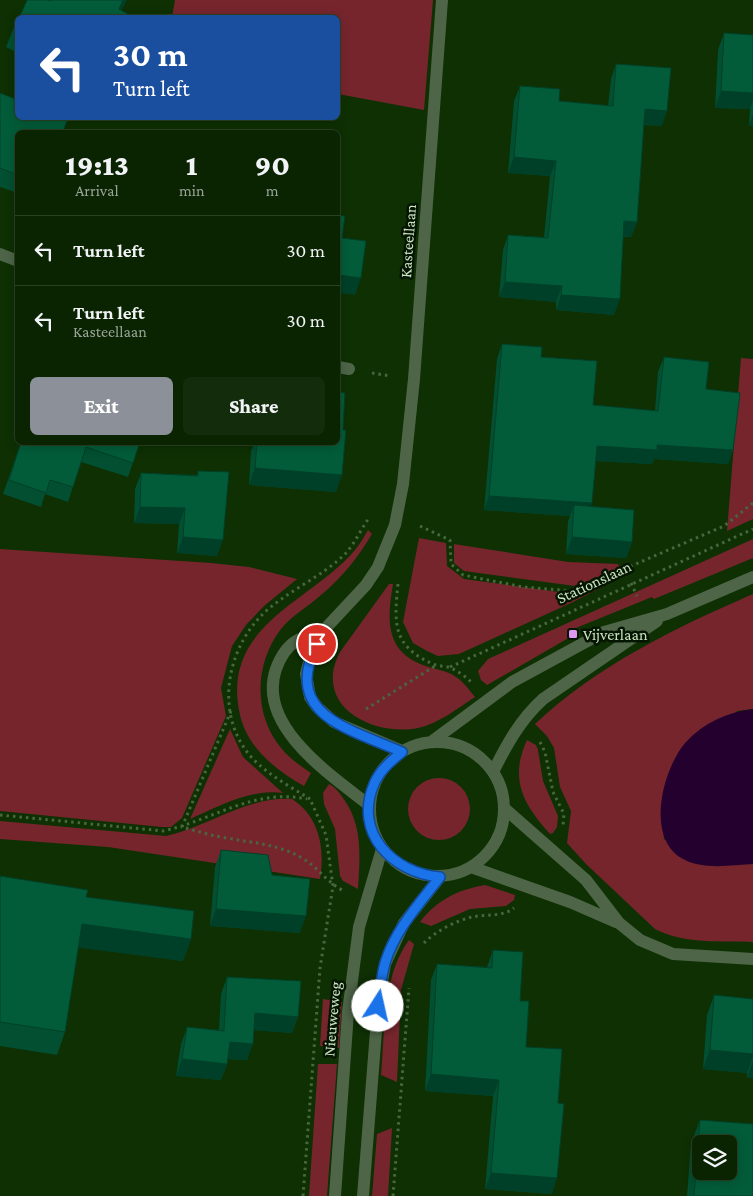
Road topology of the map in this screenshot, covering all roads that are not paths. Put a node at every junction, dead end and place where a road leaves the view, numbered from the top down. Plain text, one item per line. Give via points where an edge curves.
1 (442, 0) edge
2 (0, 254) edge
3 (15, 261) edge
4 (753, 577) edge
5 (668, 614) junction
6 (324, 630) junction
7 (431, 742) junction
8 (402, 752) junction
9 (493, 772) junction
10 (370, 806) junction
11 (504, 808) junction
12 (382, 849) junction
13 (471, 867) junction
14 (440, 877) junction
15 (618, 923) junction
16 (753, 959) edge
17 (335, 1196) edge
18 (363, 1196) edge

1 - 6 street, Kasteellaan via 414,379 395,525 387,549 366,585
2 - 3 street
4 - 5 street
5 - 7 street via 604,632 540,665
5 - 9 street via 528,712 514,731
6 - 8 street, Kasteellaan via 306,674 310,697 334,722
6 - 10 street, Kasteellaan via 295,642 281,655 273,691 285,726 299,746
7 - 8 street
7 - 9 street via 466,748
8 - 10 street via 385,766
9 - 11 street via 501,789
10 - 12 street via 370,821
11 - 13 street via 496,842
11 - 15 street via 586,880
12 - 14 street via 408,870 423,876
12 - 17 street, Nieuweweg via 359,927 348,1012
13 - 14 street
13 - 15 street via 570,902
14 - 18 street via 404,923 385,964 378,1006
15 - 16 street via 651,946 673,954

